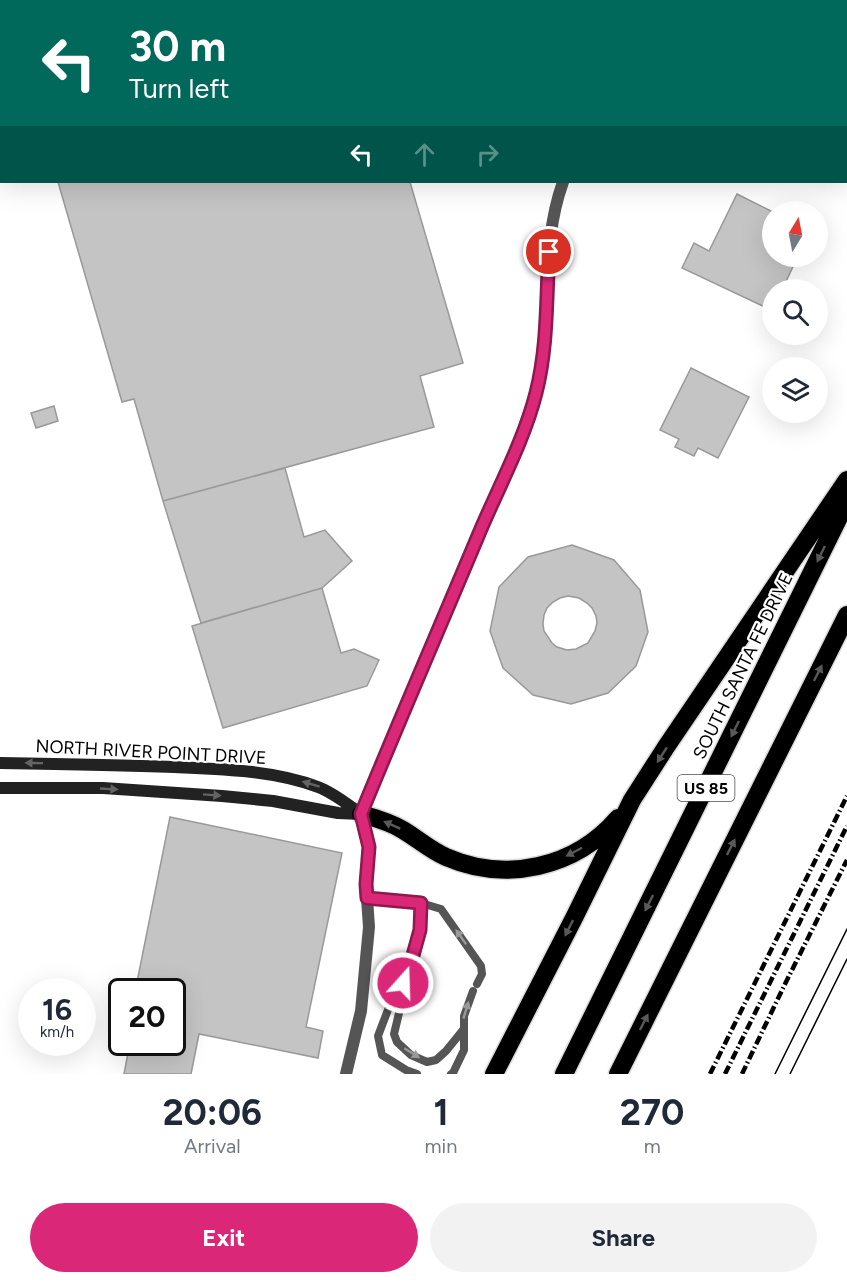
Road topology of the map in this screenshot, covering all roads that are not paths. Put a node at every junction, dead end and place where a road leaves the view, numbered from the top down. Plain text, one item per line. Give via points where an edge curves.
1 (563, 183) edge
2 (847, 480) edge
3 (847, 501) edge
4 (847, 615) edge
5 (0, 763) edge
6 (0, 788) edge
7 (632, 800) junction
8 (361, 814) junction
9 (367, 898) junction
10 (421, 903) junction
11 (403, 983) junction
12 (463, 1030) junction
13 (346, 1074) edge
14 (417, 1074) edge
15 (451, 1074) edge
16 (494, 1074) edge
17 (564, 1074) edge
18 (618, 1074) edge

1 - 8 street via 549,239 544,348 533,403
2 -> 7 highway
3 -> 17 highway, SOUTH SANTA FE DRIVE / US 85
18 -> 4 highway, US 85
8 -> 5 street, NORTH RIVER POINT DRIVE via 320,787 276,776 190,768
6 -> 8 street via 103,788 222,796
7 -> 8 highway via 590,844 566,857 517,870 469,865 426,847 384,821
7 -> 16 highway
8 - 9 street via 369,847
9 - 10 lane
9 - 13 street via 369,927 361,1011
10 - 11 lane via 420,930
12 -> 10 lane via 464,1016 482,974 481,966 441,909
11 -> 12 lane via 394,1034 411,1055 428,1062 436,1060
11 - 14 lane via 394,994 378,1036 382,1055
12 - 15 lane via 464,1050

